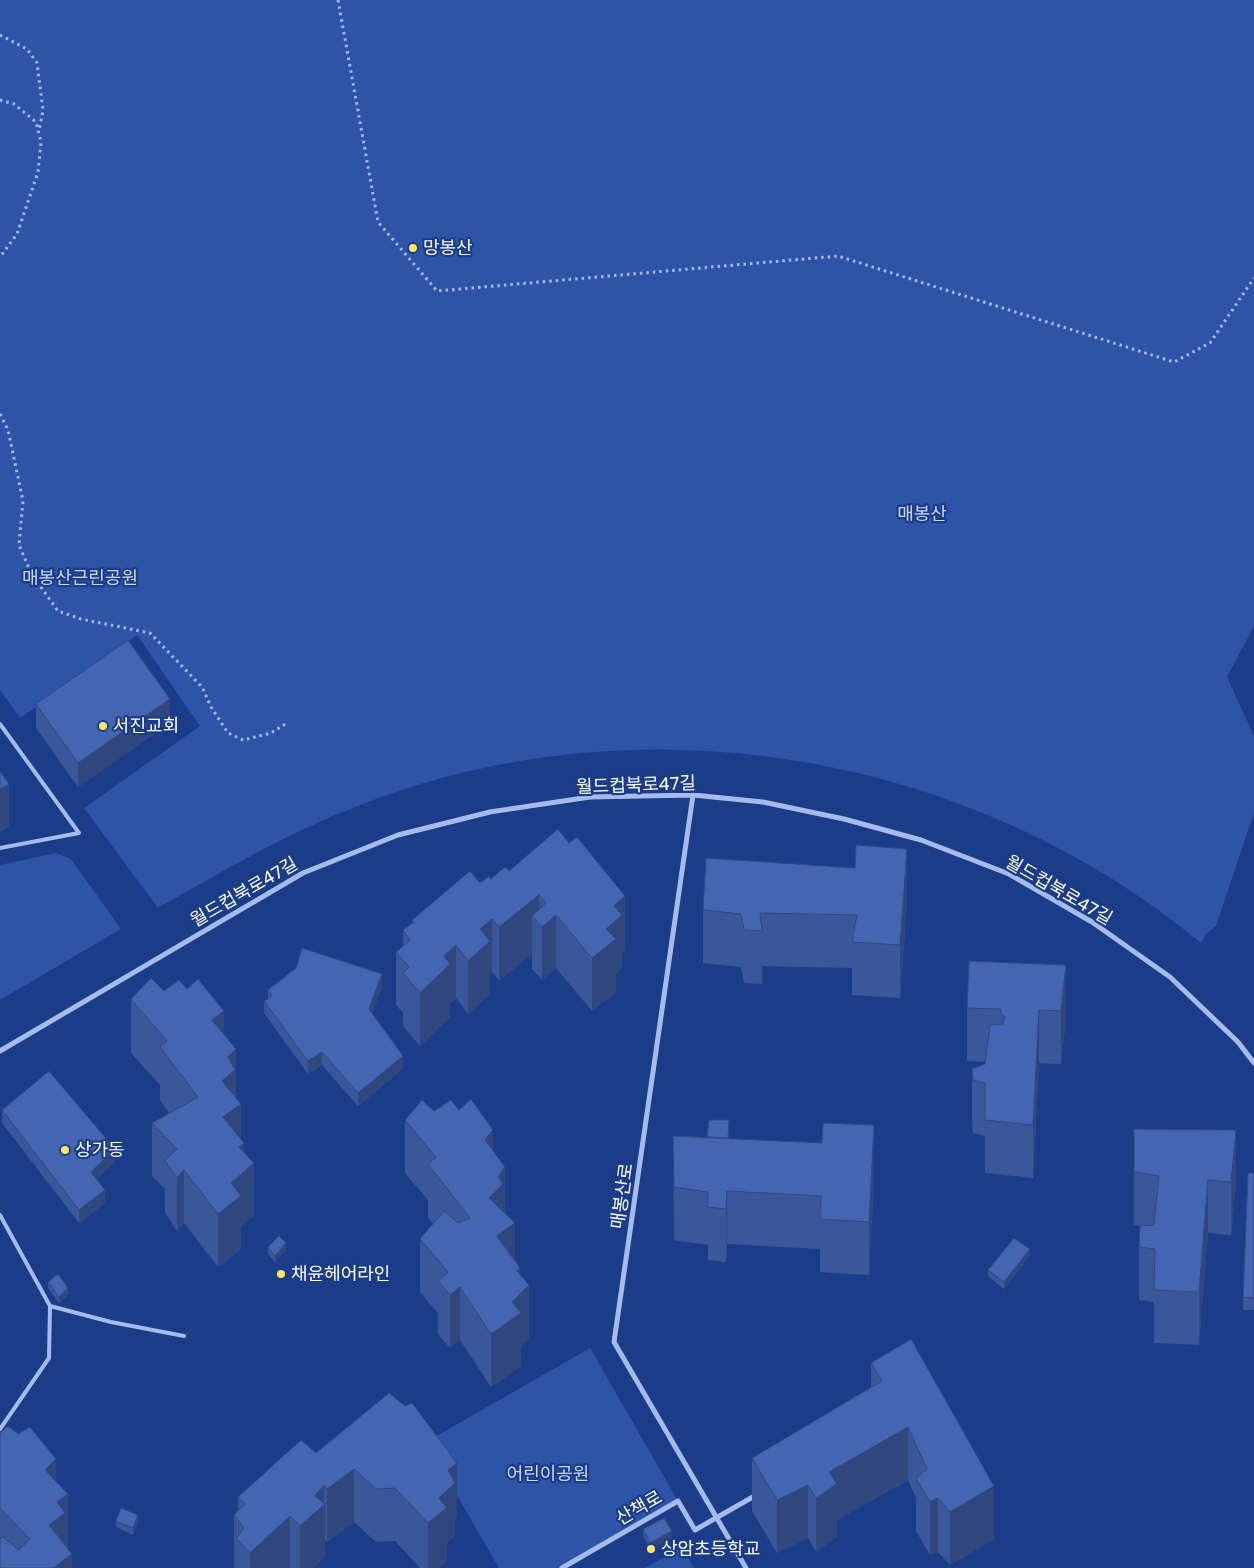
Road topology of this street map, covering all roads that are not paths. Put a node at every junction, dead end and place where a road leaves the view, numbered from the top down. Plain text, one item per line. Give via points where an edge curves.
1 (0, 724) edge
2 (693, 795) junction
3 (0, 848) edge
4 (0, 1051) edge
5 (1254, 1063) edge
6 (0, 1215) edge
7 (50, 1306) junction
8 (184, 1336) dead end
9 (0, 1429) edge
10 (761, 1492) edge
11 (562, 1568) edge
12 (746, 1568) edge

1 - 3 lane via 79,833
2 - 4 street, 월드컵북로47길 via 590,797 490,812 398,835 303,873
2 - 5 street, 월드컵북로47길 via 763,802 844,819 921,840 1009,874 1092,922 1170,977 1238,1042
2 - 12 street, 매봉산로 via 614,1342
6 - 7 lane
7 - 8 lane
7 - 9 lane via 49,1358
10 - 11 street, 산책로 via 695,1530 678,1501

